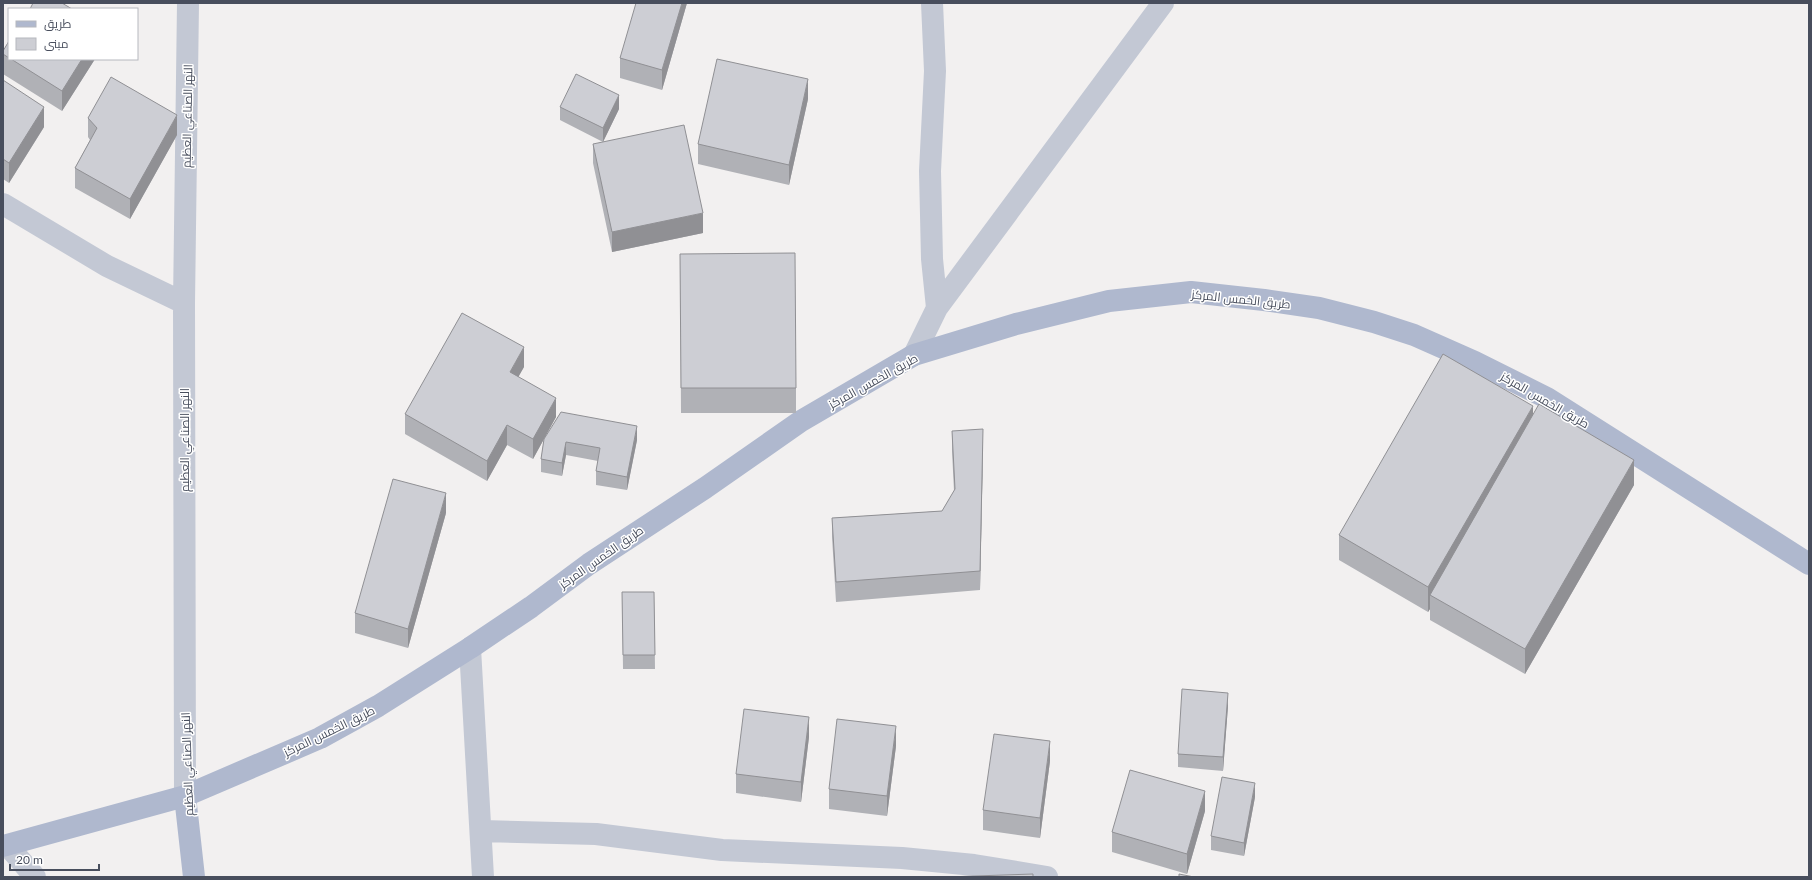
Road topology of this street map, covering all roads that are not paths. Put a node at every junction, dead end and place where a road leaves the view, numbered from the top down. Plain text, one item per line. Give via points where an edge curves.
1 (188, 3) edge
2 (932, 3) edge
3 (1163, 3) edge
4 (3, 204) edge
5 (184, 302) junction
6 (937, 308) junction
7 (914, 356) junction
8 (1809, 564) edge
9 (470, 648) junction
10 (185, 796) junction
11 (482, 831) junction
12 (5, 846) edge
13 (35, 877) edge
14 (194, 877) edge
15 (483, 877) edge
16 (1047, 877) edge

1 - 5 street, النهر الصناعي العظيم
2 - 6 street via 935,71 930,178 932,259
3 - 6 street
4 - 5 street via 107,266
5 - 10 street, النهر الصناعي العظيم
6 - 7 street
7 - 8 main road, طريق الخمس المركز via 1016,324 1109,301 1191,292 1319,308 1414,335 1540,395
7 - 9 main road, طريق الخمس المركز via 801,421
9 - 10 main road, طريق الخمس المركز via 378,706 320,738
9 - 11 street
10 - 12 main road, طريق الخمس المركز
10 - 14 main road, النهر الصناعي العظيم
11 - 15 street
11 - 16 street via 596,834 722,850 902,858 967,864
12 - 13 street

